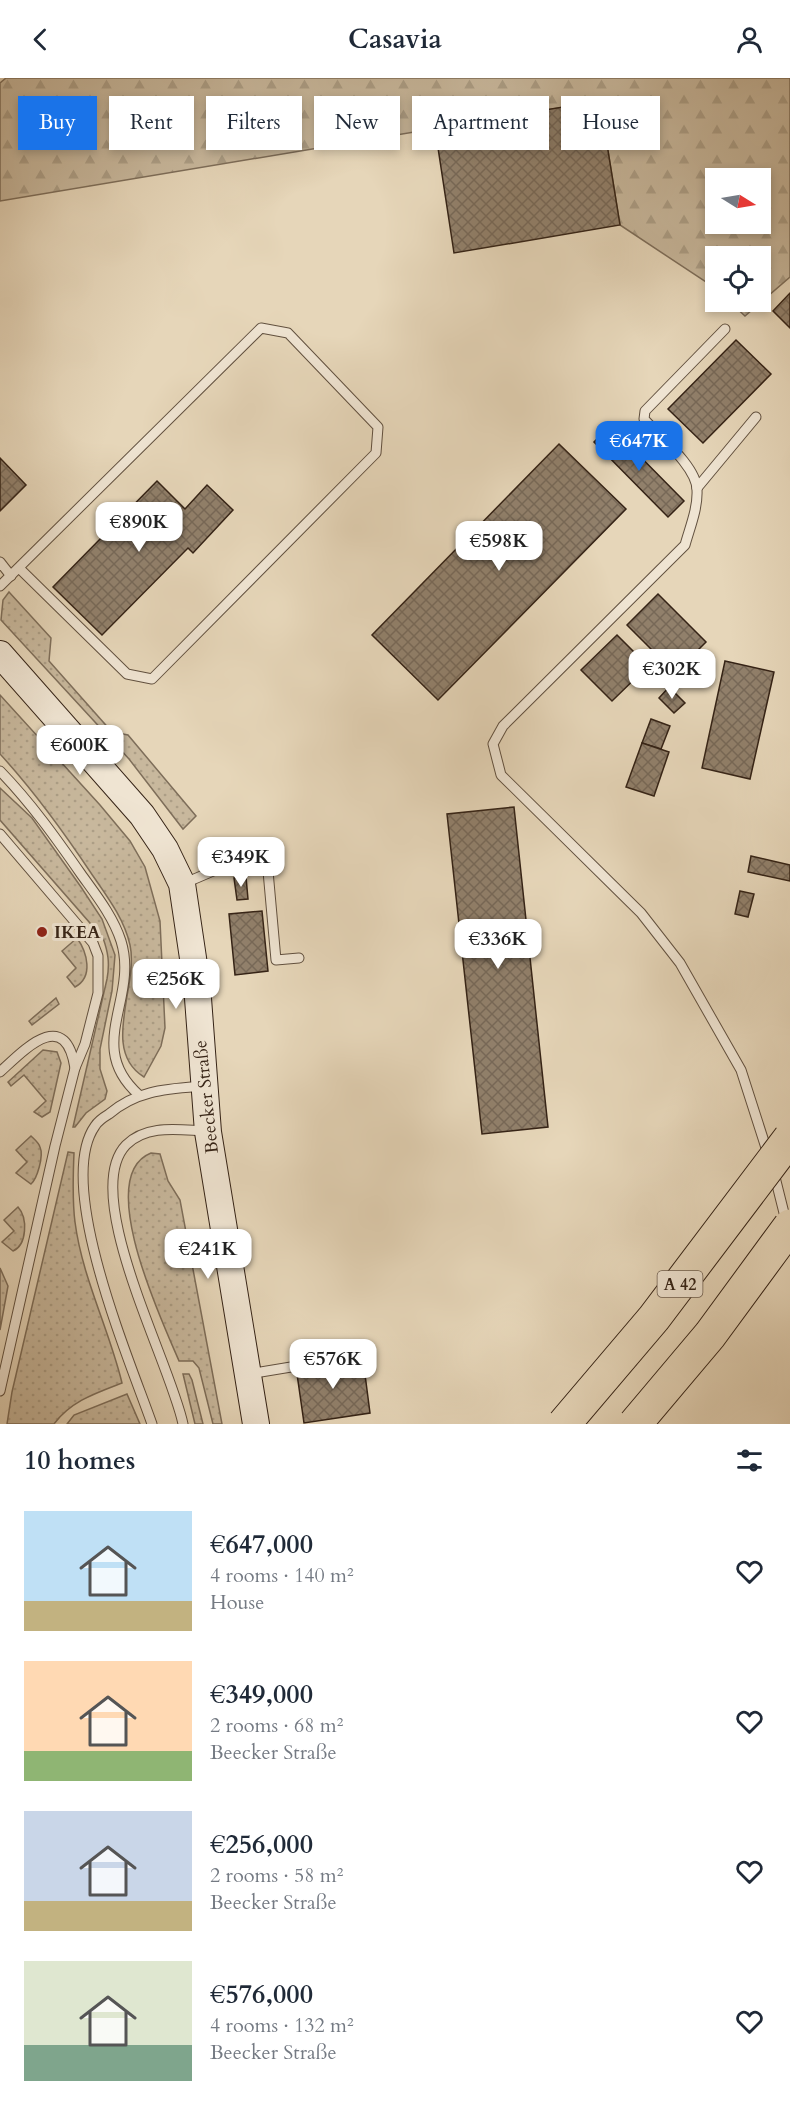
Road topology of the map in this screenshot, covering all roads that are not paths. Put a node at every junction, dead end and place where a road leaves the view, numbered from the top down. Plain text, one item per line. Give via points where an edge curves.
1 (725, 329) dead end
2 (756, 417) dead end
3 (697, 489) junction
4 (0, 562) edge
5 (20, 568) junction
6 (11, 576) junction
7 (0, 586) edge
8 (0, 654) edge
9 (0, 771) edge
10 (0, 834) edge
11 (182, 884) junction
12 (300, 958) dead end
13 (75, 1068) junction
14 (0, 1072) edge
15 (202, 1086) junction
16 (139, 1095) junction
17 (207, 1132) junction
18 (790, 1138) edge
19 (790, 1226) edge
20 (790, 1241) edge
21 (291, 1367) dead end
22 (249, 1374) junction
23 (0, 1391) edge
24 (256, 1423) edge
25 (152, 1424) edge
26 (183, 1424) edge
27 (564, 1424) edge
28 (635, 1424) edge

1 - 3 lane via 645,411 644,419 685,464
2 - 3 lane
3 - 20 lane via 685,545 503,726 493,744 501,775 641,913 680,963 741,1070 779,1188
4 - 6 lane
5 - 5 lane via 127,674 152,679 376,453 378,427 288,333 261,328
5 - 6 lane
6 - 7 lane
8 - 11 street, Beecker Straße via 142,815
9 - 16 lane via 41,816 111,917 125,966 112,1050 117,1070
10 - 13 lane via 87,933 98,956 98,993
11 - 12 lane via 227,865 267,860 276,960
11 - 15 street, Beecker Straße via 197,985
13 - 14 lane via 69,1046 51,1036 34,1041
13 - 23 lane
15 - 16 lane
15 - 17 street, Beecker Straße
16 - 25 lane via 95,1125 86,1147 84,1179 87,1227 97,1266
17 - 22 street, Beecker Straße
17 - 26 lane via 164,1128 148,1133 127,1145 113,1172 112,1187 127,1264 168,1372
18 - 27 highway, A 42, bridge via 654,1318
19 - 28 highway, bridge via 710,1335
21 - 22 lane
22 - 24 street, Beecker Straße

